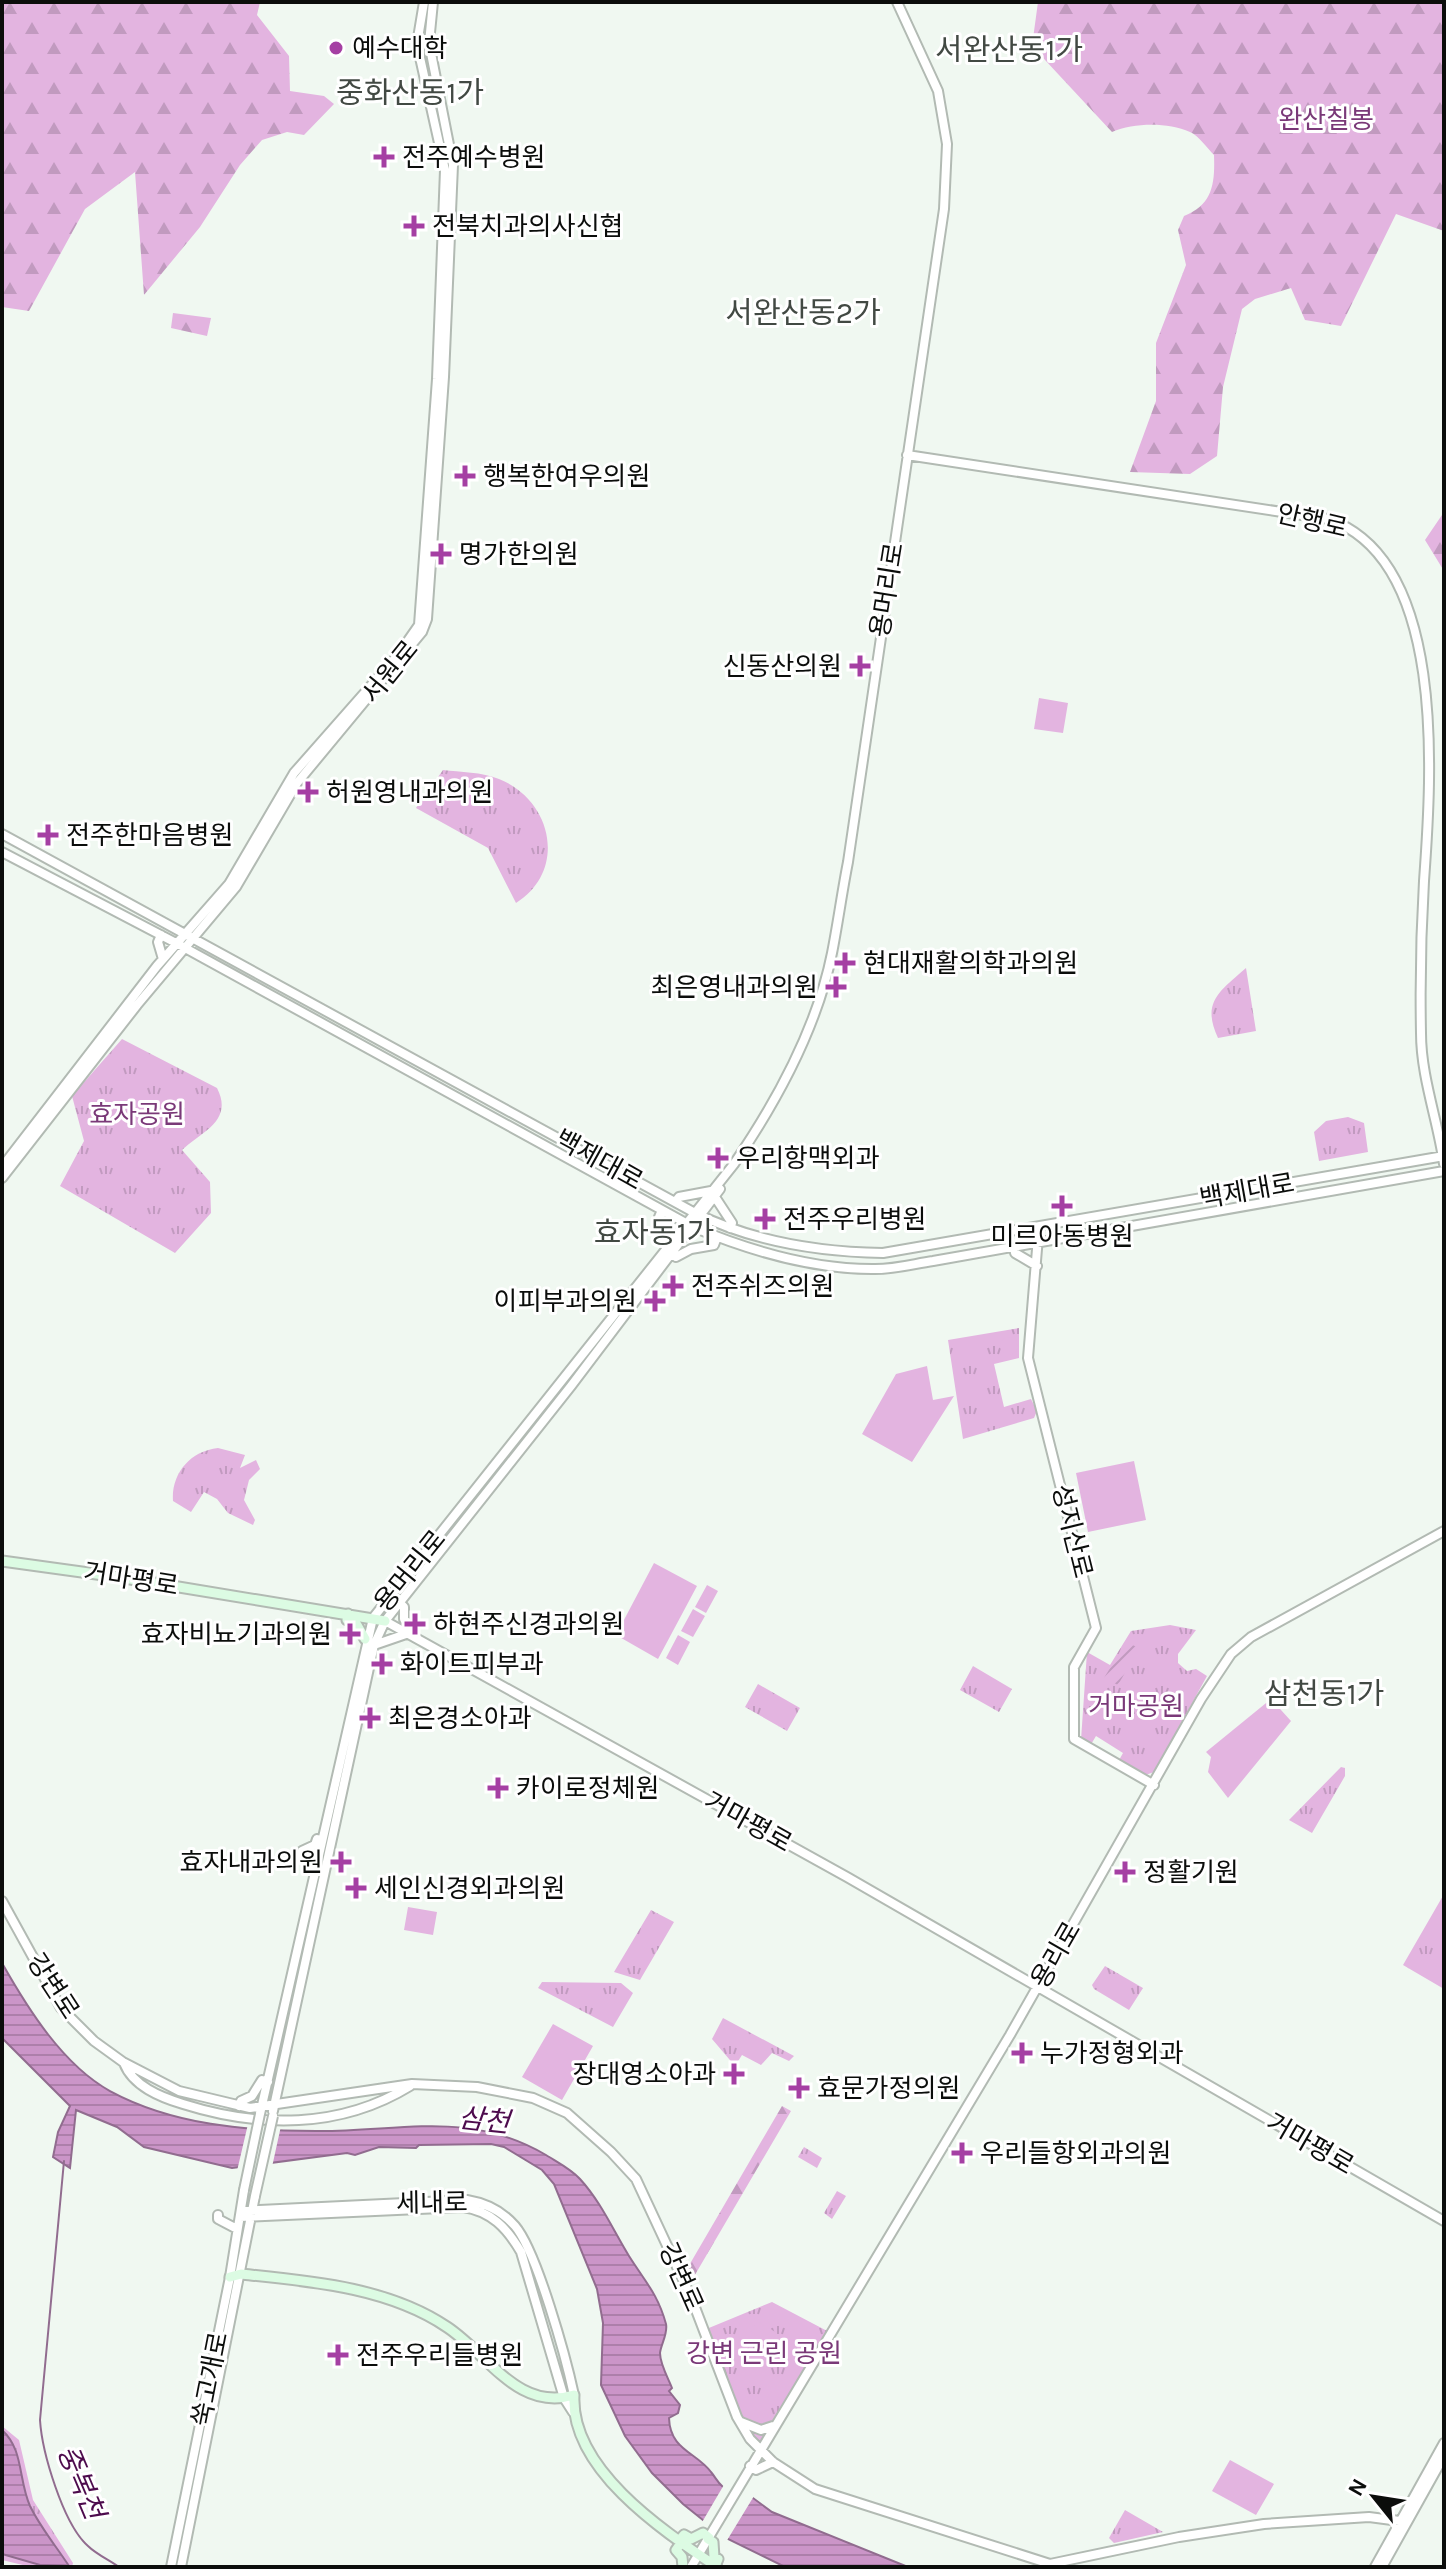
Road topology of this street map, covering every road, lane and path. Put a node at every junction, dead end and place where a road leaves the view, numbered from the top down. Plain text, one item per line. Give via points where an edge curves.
1 (424, 2) edge
2 (433, 2) edge
3 (897, 2) edge
4 (907, 455) junction
5 (2, 834) edge
6 (2, 852) edge
7 (161, 935) junction
8 (190, 936) junction
9 (181, 945) junction
10 (163, 959) junction
11 (1444, 1156) edge
12 (1444, 1164) edge
13 (2, 1167) edge
14 (1444, 1171) edge
15 (2, 1178) edge
16 (714, 1194) junction
17 (675, 1202) junction
18 (662, 1210) junction
19 (698, 1215) junction
20 (690, 1225) junction
21 (730, 1228) junction
22 (1038, 1229) junction
23 (717, 1237) junction
24 (1039, 1240) junction
25 (1014, 1246) junction
26 (669, 1250) junction
27 (1037, 1266) junction
28 (1444, 1531) edge
29 (2, 1561) edge
30 (399, 1602) junction
31 (348, 1614) junction
32 (373, 1618) junction
33 (385, 1621) junction
34 (406, 1634) junction
35 (370, 1642) junction
36 (1154, 1785) junction
37 (322, 1841) junction
38 (300, 1855) dead end
39 (2, 1901) edge
40 (1037, 1988) junction
41 (123, 2062) junction
42 (268, 2082) junction
43 (412, 2084) junction
44 (239, 2106) junction
45 (266, 2112) junction
46 (240, 2214) junction
47 (251, 2214) junction
48 (218, 2215) dead end
49 (1444, 2221) edge
50 (237, 2229) junction
51 (241, 2274) junction
52 (230, 2277) junction
53 (569, 2397) junction
54 (740, 2422) junction
55 (774, 2425) junction
56 (1444, 2443) edge
57 (759, 2450) junction
58 (1444, 2456) edge
59 (772, 2463) junction
60 (750, 2466) junction
61 (1401, 2525) junction
62 (680, 2542) junction
63 (707, 2546) junction
64 (716, 2566) edge
65 (171, 2567) edge
66 (181, 2567) edge
67 (683, 2567) edge
68 (691, 2567) edge
69 (1375, 2567) edge
70 (1382, 2567) edge

1 - 8 street, 서원로 via 417,44 445,170 419,625 294,773 229,884
2 - 8 street, 서원로 via 429,43 453,165 427,619 417,640 297,783 239,882
3 - 4 street, 용머리로 via 938,91 947,144 944,209
4 - 11 street, 안행로 via 1328,519 1363,534 1396,563 1414,602 1432,671 1421,1033
4 - 16 street, 용머리로 via 832,956 794,1061
5 - 8 street, 백제대로
6 - 7 street, 백제대로
7 - 9 street, 백제대로
7 - 10 street
8 - 9 street, 서원로
8 - 17 street, 백제대로
9 - 10 street, 서원로
9 - 15 street, 서원로
9 - 18 street, 백제대로
10 - 13 street, 서원로
11 - 12 street
11 - 22 street, 백제대로
14 - 24 street, 백제대로
16 - 17 street via 679,1197
16 - 19 street, 용머리로
16 - 21 street
17 - 19 street, 백제대로
18 - 20 street, 백제대로
18 - 26 street via 659,1217 667,1224
19 - 20 street, 용머리로
19 - 21 street, 백제대로
20 - 23 street, 백제대로
20 - 26 street, 용머리로
21 - 22 street, 백제대로 via 815,1247 875,1253
22 - 24 street, 성지산로
23 - 25 street, 백제대로 via 801,1260 872,1269
23 - 26 street via 714,1245 676,1257
24 - 25 street, 백제대로
24 - 27 street, 성지산로
25 - 27 street via 1015,1253
26 - 30 street, 용머리로
26 - 32 street, 용머리로
27 - 36 street, 성지산로 via 1028,1358 1096,1628 1074,1667 1074,1739
28 - 36 street, 용리로 via 1240,1645 1201,1699
29 - 31 main road, 거마평로
30 - 33 street, 용머리로
30 - 34 street via 410,1627
31 - 32 main road, 거마평로
31 - 35 main road via 347,1620
32 - 33 main road, 거마평로
32 - 35 street, 용머리로
33 - 34 street, 거마평로
33 - 35 street, 용머리로
34 - 35 street
34 - 40 street, 거마평로
35 - 37 street, 용머리로
35 - 45 street, 용머리로
36 - 40 street, 용리로
37 - 38 street via 317,1839
37 - 42 street, 용머리로
39 - 41 street, 강변로 via 61,2008
40 - 49 street, 거마평로
40 - 55 street, 용리로
41 - 43 street via 152,2092 248,2120 326,2118
41 - 44 street, 강변로 via 179,2091
42 - 44 street via 262,2080
42 - 45 street, 용머리로
43 - 45 street, 강변로
43 - 54 street, 강변로 via 477,2087 533,2098 567,2113 611,2152 642,2190
44 - 45 street, 강변로
45 - 46 street, 쑥고개로, bridge
45 - 47 street, 쑥고개로, bridge
46 - 47 street, 세내로
46 - 50 street, 쑥고개로
47 - 51 street, 쑥고개로
47 - 53 street, 세내로 via 451,2200 491,2207 526,2241
48 - 50 street
50 - 52 street, 쑥고개로
51 - 52 main road
51 - 53 main road via 326,2284 408,2308 447,2327 501,2376 525,2390 553,2401
51 - 66 street, 쑥고개로
52 - 65 street, 쑥고개로
53 - 62 main road, 세내로 via 596,2465
54 - 55 street via 761,2430
54 - 57 street, 강변로
55 - 57 street, 용리로
56 - 61 street
57 - 59 street, 강변로
57 - 60 street, 용리로
58 - 61 street
59 - 60 street via 756,2470
59 - 61 street, 강변로 via 833,2497 1050,2564 1264,2524 1369,2517
60 - 63 street, 용리로
61 - 69 street
61 - 70 street
62 - 63 main road, 세내로
62 - 63 main road via 684,2535 694,2538 703,2533
62 - 67 main road via 676,2550
63 - 64 main road, 세내로
63 - 68 street, 용리로

